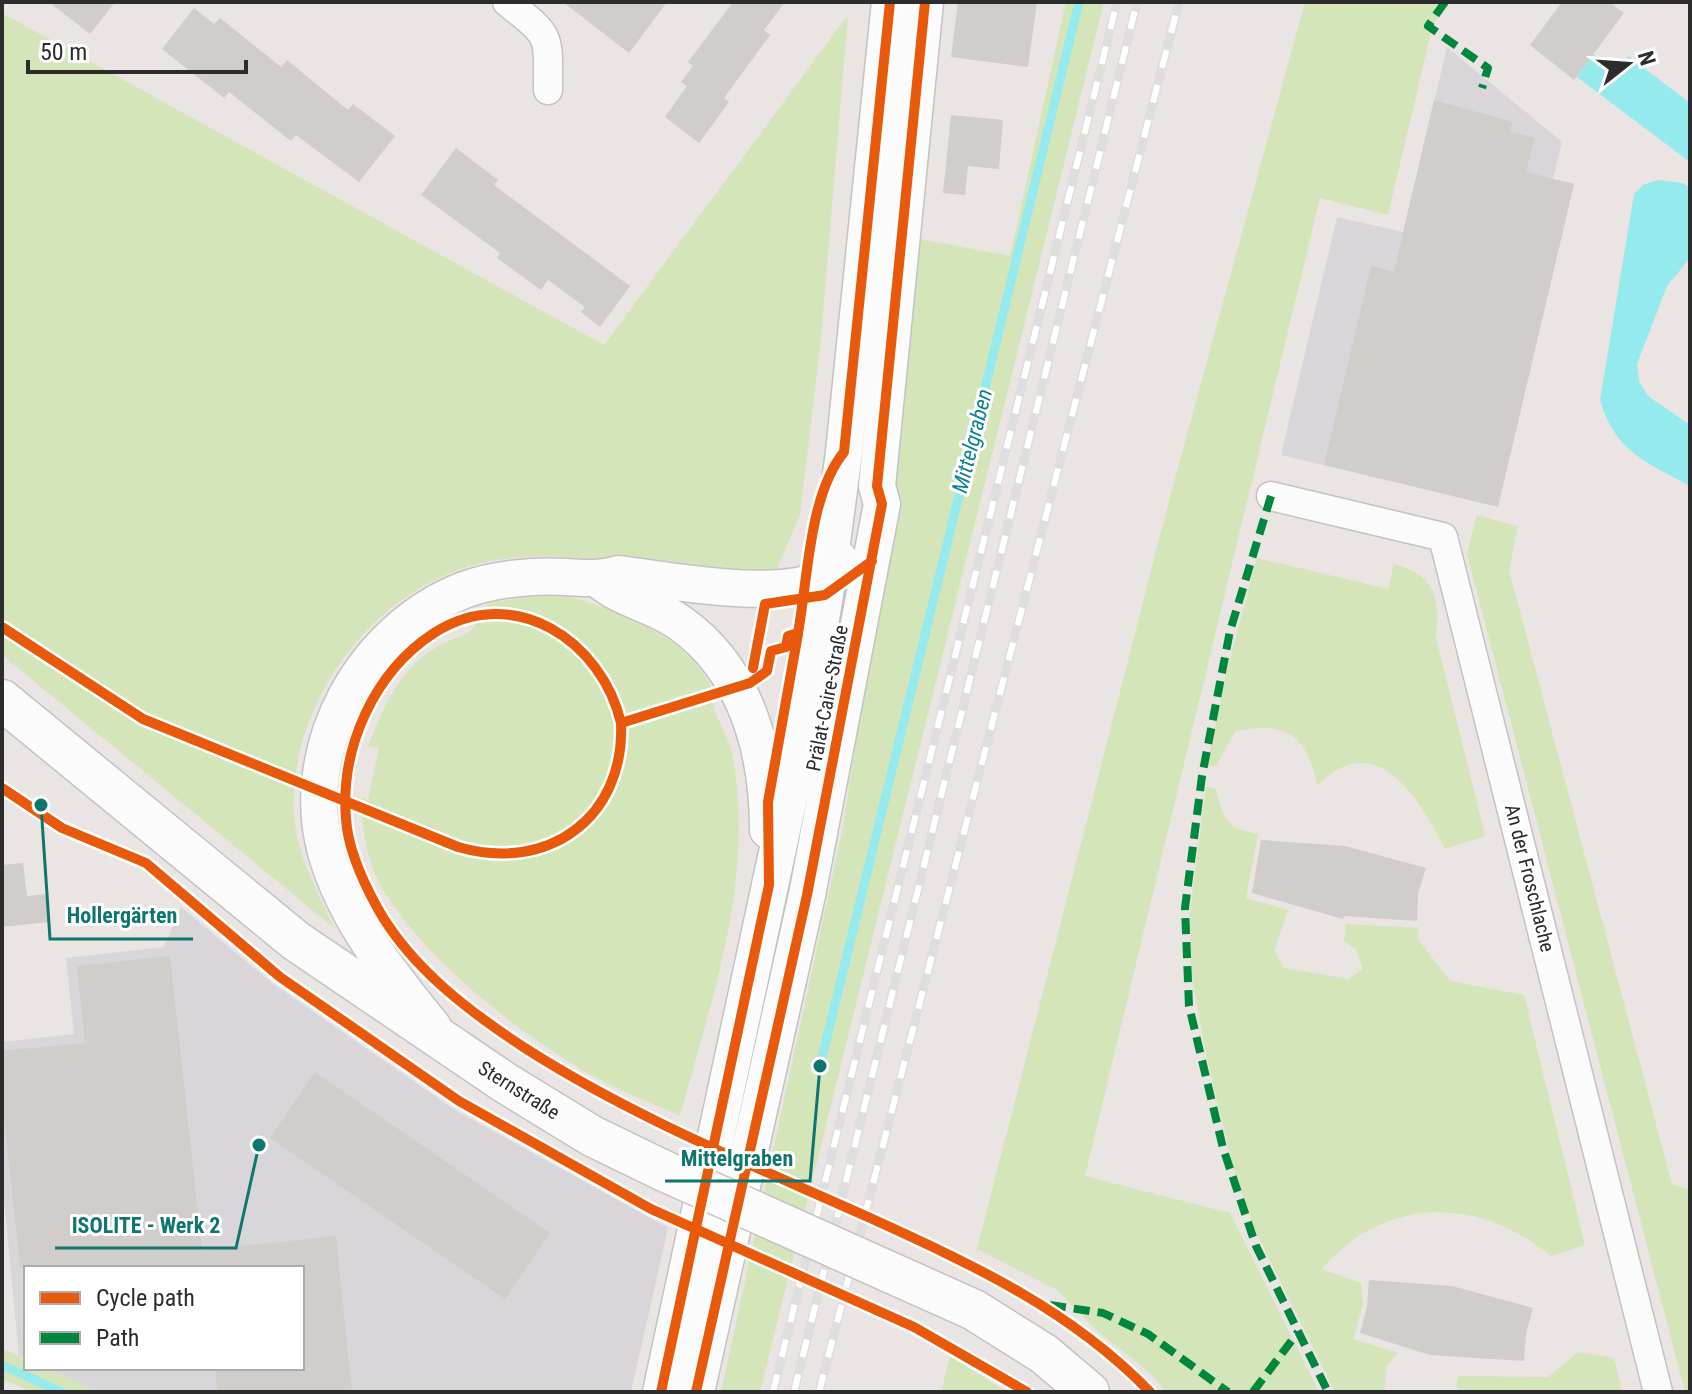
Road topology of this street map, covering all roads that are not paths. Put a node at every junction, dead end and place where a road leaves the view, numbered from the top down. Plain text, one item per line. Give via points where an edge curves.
1 (507, 2) edge
2 (890, 2) edge
3 (925, 2) edge
4 (548, 90) dead end
5 (898, 102) junction
6 (877, 486) junction
7 (1271, 496) dead end
8 (828, 574) junction
9 (599, 580) junction
10 (2, 700) edge
11 (769, 885) junction
12 (444, 1041) junction
13 (681, 1383) edge
14 (1089, 1392) edge
15 (1658, 1392) edge

1 - 4 street via 543,31
2 - 5 street, Prälat-Caire-Straße
3 - 5 street, Prälat-Caire-Straße
5 - 6 street, Prälat-Caire-Straße
5 - 8 street, Prälat-Caire-Straße
6 - 8 street via 865,501 854,537
6 - 13 street, Prälat-Caire-Straße via 882,504 807,895
7 - 15 street, An der Froschlache via 1443,537
8 - 9 street via 754,589 619,574
8 - 11 street, Prälat-Caire-Straße via 797,760
9 - 11 street via 618,596 680,622 738,689 763,753
9 - 12 street via 520,579 465,590 420,613 373,654 329,734 321,793 326,850 356,922 386,970
10 - 12 main road, Sternstraße via 296,941
11 - 13 street, Prälat-Caire-Straße
12 - 14 main road, Sternstraße, bridge via 592,1136 974,1310 1044,1354

